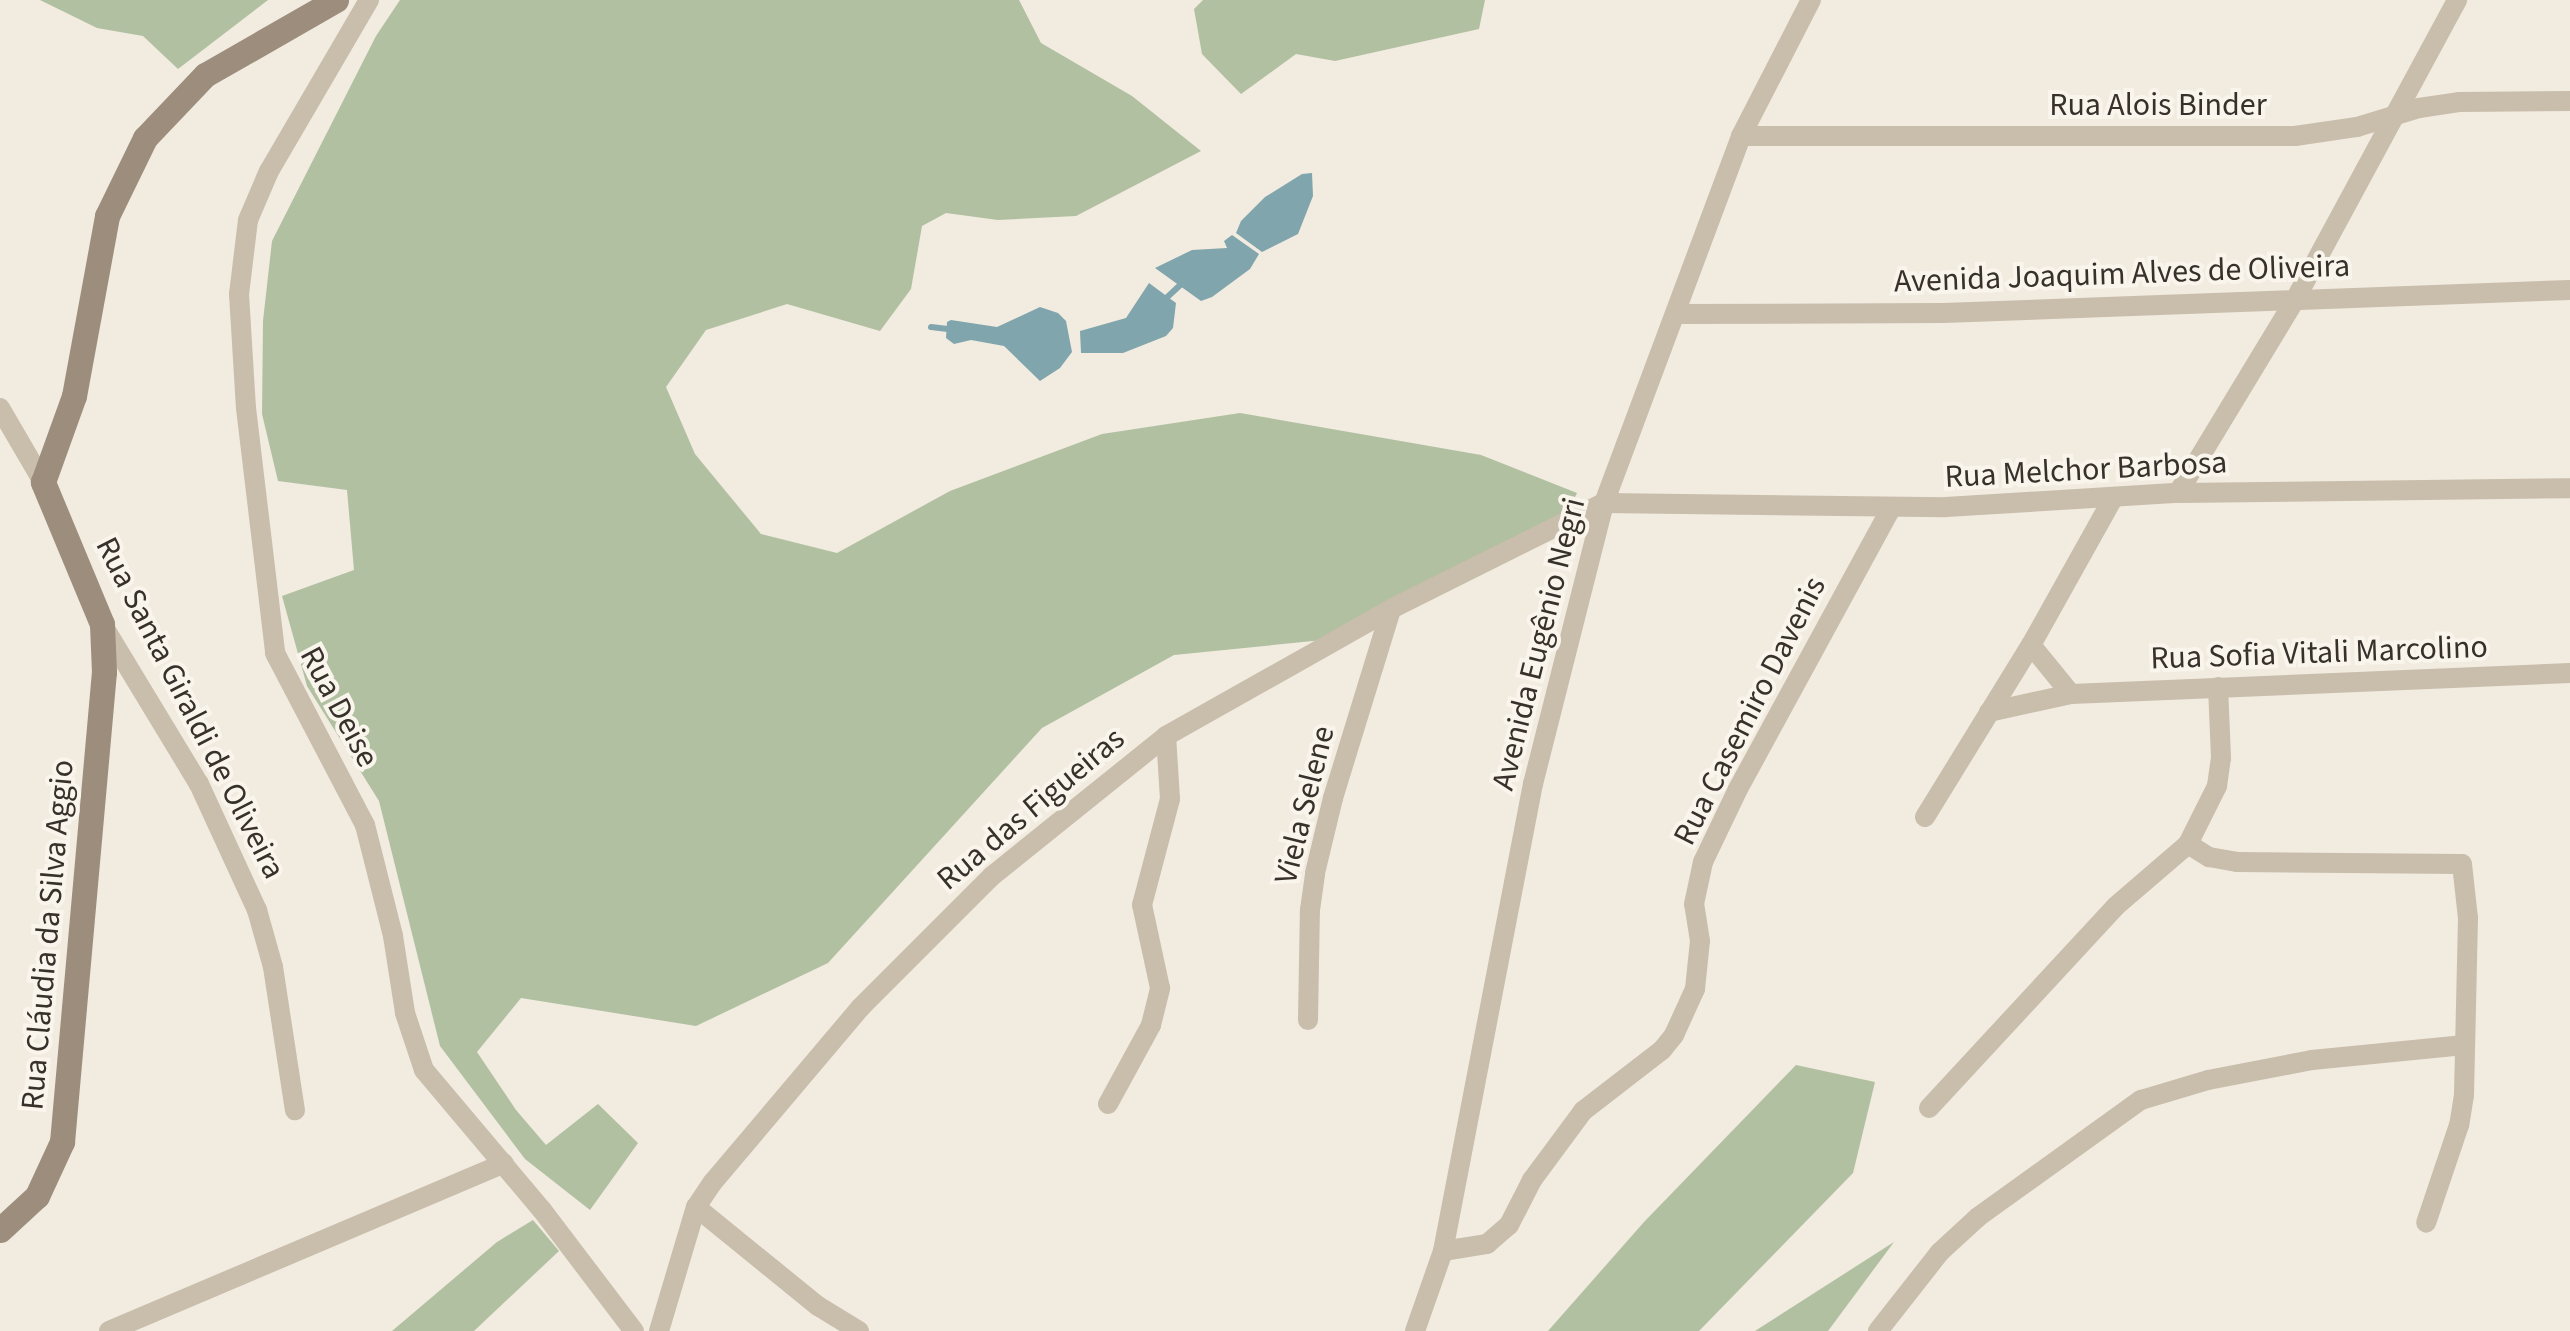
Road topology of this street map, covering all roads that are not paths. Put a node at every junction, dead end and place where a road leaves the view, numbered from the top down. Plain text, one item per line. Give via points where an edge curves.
1 (336, 0) edge
2 (369, 0) edge
3 (1811, 0) edge
4 (2457, 0) edge
5 (2570, 101) edge
6 (2396, 114) junction
7 (1741, 136) junction
8 (2570, 290) edge
9 (2296, 298) junction
10 (1676, 314) junction
11 (0, 408) edge
12 (43, 482) junction
13 (2570, 488) edge
14 (2178, 493) junction
15 (2113, 498) junction
16 (1604, 503) junction
17 (1891, 508) junction
18 (1391, 610) junction
19 (102, 624) junction
20 (2031, 645) junction
21 (2570, 673) edge
22 (2218, 687) junction
23 (2071, 694) junction
24 (1989, 712) junction
25 (1166, 736) junction
26 (1926, 817) dead end
27 (2188, 844) junction
28 (1308, 1020) dead end
29 (2464, 1045) junction
30 (1108, 1104) dead end
31 (1929, 1108) dead end
32 (295, 1110) dead end
33 (504, 1163) junction
34 (696, 1208) junction
35 (2426, 1223) dead end
36 (0, 1230) edge
37 (1443, 1250) junction
38 (110, 1331) edge
39 (634, 1331) edge
40 (659, 1331) edge
41 (859, 1331) edge
42 (1414, 1331) edge
43 (1878, 1331) edge

1 - 12 street via 205,75 129,164 107,216 74,396
2 - 33 street, Rua Deise via 269,170 248,220 239,294 260,546 275,653 350,792 376,858 413,1044 424,1070
3 - 7 street, Avenida Eugênio Negri
4 - 6 street
5 - 6 street, Rua Alois Binder via 2459,102
6 - 7 street, Rua Alois Binder via 2296,136
6 - 9 street
7 - 10 street, Avenida Eugênio Negri
8 - 9 street, Avenida Joaquim Alves de Oliveira
9 - 10 street, Avenida Joaquim Alves de Oliveira via 1943,313
9 - 14 street
10 - 16 street, Avenida Eugênio Negri
11 - 12 street, Rua Santa Giraldi de Oliveira
12 - 19 street, Rua Santa Giraldi de Oliveira
13 - 14 street, Rua Melchor Barbosa
14 - 15 street, Rua Melchor Barbosa
15 - 17 street, Rua Melchor Barbosa
15 - 20 street
16 - 17 street, Rua Melchor Barbosa
16 - 18 street, Rua das Figueiras
16 - 37 street, Avenida Eugênio Negri via 1533,784
17 - 37 street, Rua Casemiro Davenis via 1704,862 1694,904 1697,976 1674,1036 1582,1111 1509,1225 1487,1244
18 - 25 street, Rua das Figueiras
18 - 28 street, Viela Selene via 1315,873
19 - 32 street, Rua Santa Giraldi de Oliveira via 200,784 257,910 273,967
19 - 36 street, Rua Cláudia da Silva Aggio via 104,672 62,1142 36,1196
20 - 23 street
20 - 24 street
21 - 22 street, Rua Sofia Vitali Marcolino
22 - 23 street, Rua Sofia Vitali Marcolino
22 - 27 street via 2216,786
23 - 24 street, Rua Sofia Vitali Marcolino
24 - 26 street
25 - 30 street via 1170,799 1142,905 1160,988 1151,1025
25 - 34 street, Rua das Figueiras via 992,876 900,966 736,1151
27 - 29 street via 2208,857 2238,862 2462,864 2468,918
27 - 31 street via 2116,906
29 - 35 street via 2459,1125
29 - 43 street via 2312,1060 2141,1100 1978,1217 1940,1252
33 - 38 street
33 - 39 street, Rua Deise
34 - 40 street, Rua das Figueiras
34 - 41 street
37 - 42 street, Avenida Eugênio Negri

